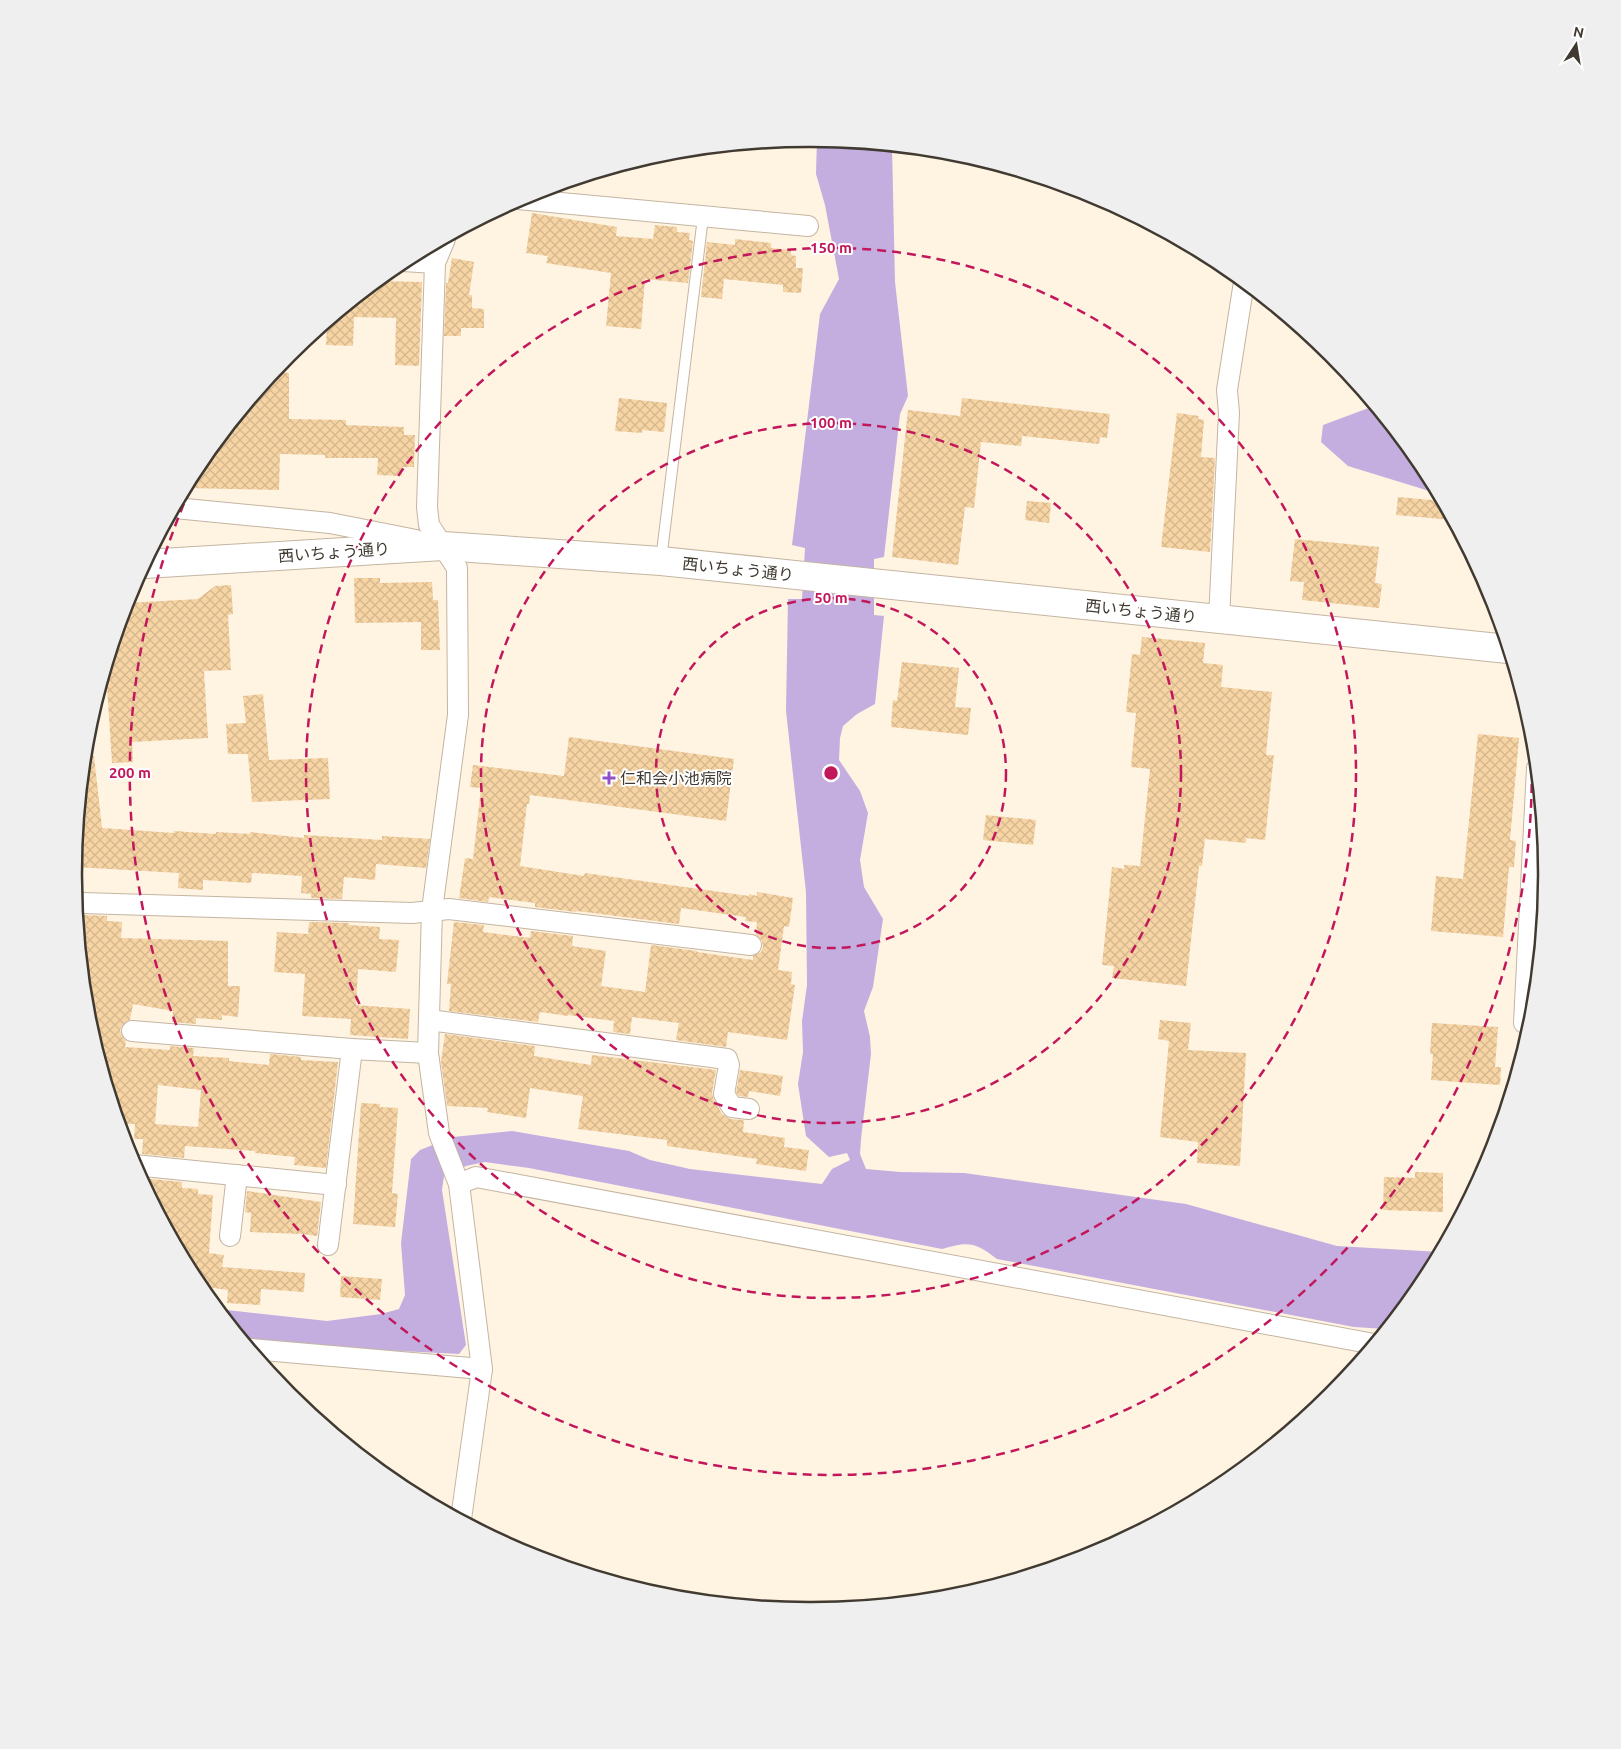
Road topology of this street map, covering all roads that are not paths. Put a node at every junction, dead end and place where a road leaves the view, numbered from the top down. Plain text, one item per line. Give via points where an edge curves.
1 (536, 201) edge
2 (703, 216) junction
3 (808, 226) dead end
4 (441, 248) edge
5 (418, 262) edge
6 (435, 263) junction
7 (1243, 289) edge
8 (181, 509) edge
9 (443, 546) junction
10 (661, 561) junction
11 (153, 564) edge
12 (1218, 619) junction
13 (1503, 648) edge
14 (1535, 808) edge
15 (83, 902) edge
16 (432, 910) junction
17 (751, 945) dead end
18 (429, 1020) junction
19 (1524, 1020) edge
20 (132, 1031) dead end
21 (352, 1049) junction
22 (428, 1053) junction
23 (749, 1109) dead end
24 (144, 1166) edge
25 (237, 1175) junction
26 (460, 1184) junction
27 (336, 1185) junction
28 (230, 1236) dead end
29 (328, 1245) dead end
30 (1368, 1343) edge
31 (259, 1350) edge
32 (482, 1369) junction
33 (462, 1513) edge

1 - 2 street
2 - 3 street
2 - 10 lane
4 - 6 street
5 - 6 street
6 - 9 street via 426,507 429,525
7 - 12 street via 1227,390 1229,413
8 - 9 street via 330,523
9 - 10 highway, 西いちょう通り
9 - 11 highway, 西いちょう通り
9 - 16 street via 457,568 458,715
10 - 12 highway, 西いちょう通り
12 - 13 highway, 西いちょう通り
14 - 19 street
15 - 16 street via 412,913
16 - 17 street via 449,909
16 - 18 street
18 - 22 street
18 - 23 street via 727,1059 729,1065 724,1094 732,1106
20 - 21 street
21 - 22 street
21 - 27 street
22 - 26 street via 439,1133
24 - 25 street
25 - 27 street
25 - 28 street
26 - 30 street via 476,1177
26 - 32 street
27 - 29 street
31 - 32 street
32 - 33 street

